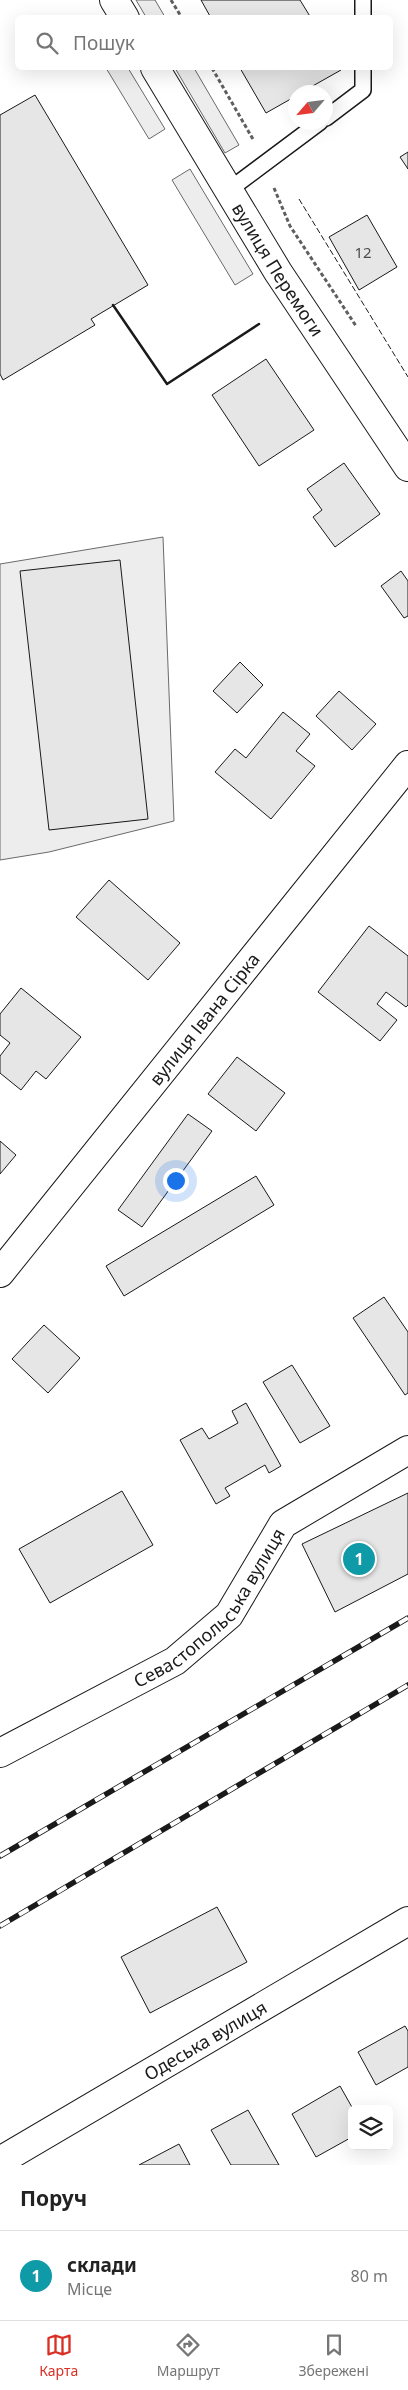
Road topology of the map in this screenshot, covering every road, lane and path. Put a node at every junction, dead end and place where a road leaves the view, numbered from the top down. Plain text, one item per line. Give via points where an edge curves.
1 (114, 0) edge
2 (172, 0) edge
3 (363, 0) edge
4 (123, 15) edge
5 (180, 15) edge
6 (363, 15) edge
7 (156, 70) edge
8 (213, 70) edge
9 (363, 70) edge
10 (333, 113) edge
11 (309, 130) edge
12 (264, 164) junction
13 (229, 190) junction
14 (360, 333) dead end
15 (408, 467) edge
16 (408, 765) edge
17 (0, 1273) edge
18 (408, 1450) edge
19 (0, 1753) edge
20 (408, 1921) edge
21 (0, 2161) edge

1 - 4 street
2 - 5 path
3 - 6 lane
7 - 13 street, вулиця Перемоги
8 - 12 path via 248,129
9 - 10 lane via 363,90
11 - 12 lane
12 - 13 lane
12 - 14 path via 290,226
13 - 15 street, вулиця Перемоги via 278,272
16 - 17 street, вулиця Івана Сірка
18 - 19 street, Севастопольська вулиця via 283,1524 228,1615 175,1661
20 - 21 street, Одеська вулиця

